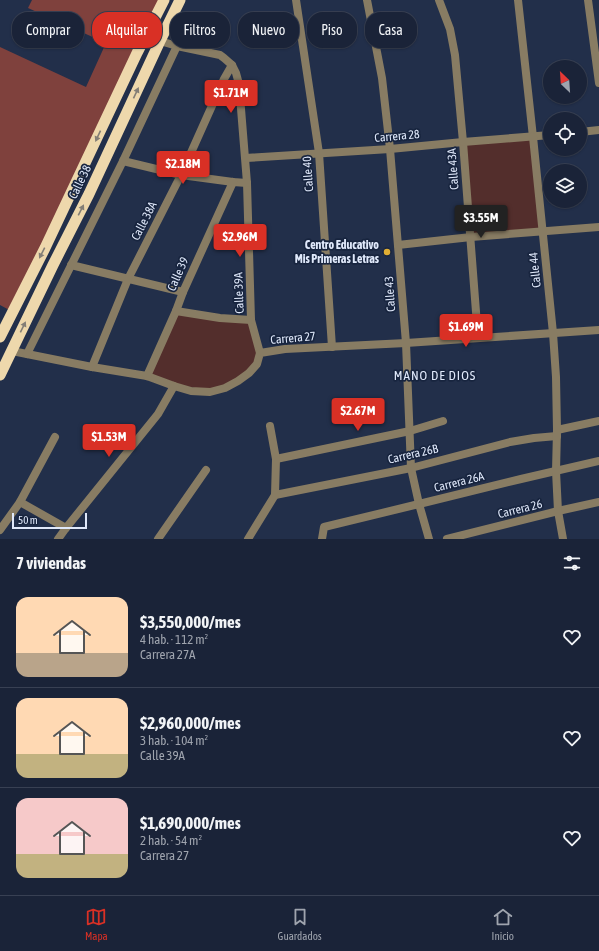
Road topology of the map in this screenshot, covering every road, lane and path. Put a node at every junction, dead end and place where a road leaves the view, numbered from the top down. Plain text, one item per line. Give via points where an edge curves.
1 (164, 0) edge
2 (180, 0) edge
3 (296, 0) edge
4 (367, 0) edge
5 (439, 0) edge
6 (518, 0) edge
7 (588, 0) edge
8 (596, 28) edge
9 (162, 37) edge
10 (157, 48) edge
11 (176, 48) edge
12 (187, 48) edge
13 (232, 65) junction
14 (599, 82) edge
15 (599, 130) edge
16 (587, 131) edge
17 (543, 136) edge
18 (533, 137) junction
19 (463, 142) junction
20 (390, 149) junction
21 (318, 153) junction
22 (246, 158) junction
23 (123, 160) junction
24 (181, 175) junction
25 (233, 182) junction
26 (248, 182) junction
27 (599, 227) edge
28 (544, 232) junction
29 (471, 237) junction
30 (398, 245) junction
31 (71, 265) junction
32 (128, 279) junction
33 (183, 292) junction
34 (176, 311) junction
35 (251, 320) junction
36 (599, 330) edge
37 (553, 333) junction
38 (0, 337) edge
39 (478, 338) junction
40 (406, 343) junction
41 (332, 347) junction
42 (12, 351) junction
43 (260, 353) junction
44 (28, 354) junction
45 (92, 368) junction
46 (0, 374) edge
47 (147, 376) junction
48 (174, 386) junction
49 (443, 420) dead end
50 (599, 421) edge
51 (270, 426) dead end
52 (410, 431) junction
53 (557, 433) junction
54 (55, 437) dead end
55 (276, 459) junction
56 (599, 461) edge
57 (411, 468) junction
58 (206, 470) dead end
59 (556, 471) junction
60 (275, 495) junction
61 (20, 502) junction
62 (599, 502) edge
63 (419, 504) junction
64 (558, 511) junction
65 (66, 528) junction
66 (0, 530) edge
67 (456, 538) edge
68 (58, 539) edge
69 (158, 539) edge
70 (248, 539) edge
71 (322, 539) edge
72 (429, 539) edge
73 (447, 539) edge
74 (563, 539) edge

1 -> 38 highway, Calle 38
2 - 9 highway, Calle 38
3 - 21 street, Calle 40
4 - 20 street, Calle 43 via 382,78
5 - 19 street, Calle 43A via 450,28 455,55
6 - 18 street, Calle 44
7 - 8 street
8 - 14 street
42 -> 10 highway, Calle 38
11 - 23 street
12 - 13 street via 220,55
13 - 22 street, Calle 39A via 239,84
13 - 24 street, Calle 38A
15 - 16 street
17 - 18 street, Carrera 28
18 - 19 street, Carrera 28
18 - 28 street, Calle 44
19 - 20 street, Carrera 28
19 - 29 street, Calle 43A
20 - 21 street, Carrera 28
20 - 30 street, Calle 43
21 - 22 street, Carrera 28
21 - 41 street, Calle 40
22 - 26 street, Calle 39A
23 - 24 street
23 - 31 street
24 - 25 street
24 - 32 street, Calle 38A
25 - 26 street
25 - 33 street, Calle 39
26 - 35 street, Calle 39A
27 - 28 street
28 - 29 street
28 - 37 street, Calle 44
29 - 30 street
29 - 39 street, Calle 43A
30 - 40 street, Calle 43
31 - 32 street
31 - 44 street
32 - 33 street
32 - 45 street, Calle 38A
33 - 34 street, Calle 39
34 - 35 street
34 - 47 street, Calle 39
35 - 43 street, Calle 39A
36 - 37 street, Carrera 27
37 - 39 street, Carrera 27
37 - 53 street, Calle 44
39 - 40 street, Carrera 27
40 - 41 street, Carrera 27
40 - 52 street, Calle 43
41 - 43 street, Carrera 27
42 - 44 street, Carrera 27
42 - 46 highway, Calle 38
43 - 48 street, Carrera 27 via 257,364 249,373 225,388 210,392 191,391
44 - 45 street, Carrera 27
45 - 47 street, Carrera 27
47 - 48 street, Carrera 27
48 - 65 street via 158,414
49 - 52 street
50 - 53 street, Carrera 26B
51 - 55 street
52 - 55 street
52 - 57 street, Calle 43
53 - 57 street, Carrera 26B via 510,442
53 - 59 street, Calle 44
54 - 61 street
55 - 60 street
56 - 59 street, Carrera 26A
57 - 60 street, Carrera 26B
57 - 63 street, Calle 43
58 - 69 street
59 - 63 street, Carrera 26A
59 - 64 street, Calle 44
60 - 70 street
61 - 65 street
61 - 66 street
62 - 64 street, Carrera 26
63 - 71 street, Carrera 26A via 324,527
63 - 72 street, Calle 43
64 - 67 street, Carrera 26
64 - 74 street, Calle 44
65 - 68 street
67 - 73 street, Carrera 26

